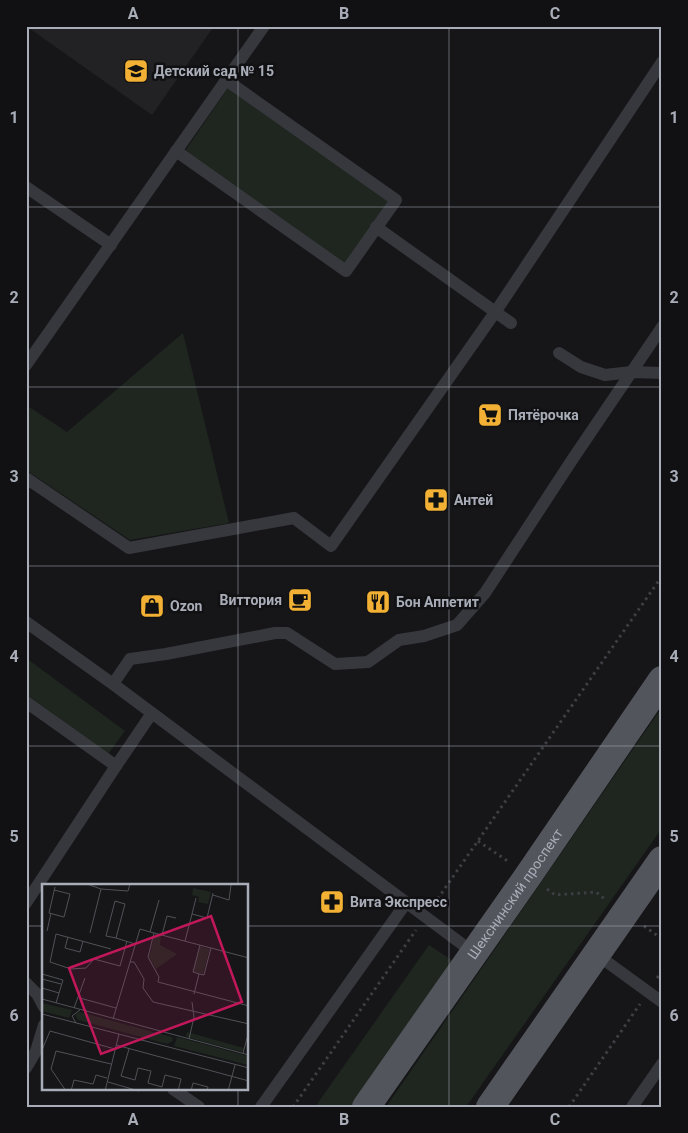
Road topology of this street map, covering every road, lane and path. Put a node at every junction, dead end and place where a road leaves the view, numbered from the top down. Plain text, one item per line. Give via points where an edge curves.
1 (264, 26) edge
2 (662, 62) edge
3 (226, 80) junction
4 (176, 151) junction
5 (26, 187) edge
6 (376, 227) junction
7 (111, 245) junction
8 (496, 312) junction
9 (511, 323) dead end
10 (662, 327) edge
11 (559, 352) dead end
12 (26, 365) edge
13 (632, 372) junction
14 (662, 373) edge
15 (26, 478) edge
16 (662, 576) edge
17 (26, 622) edge
18 (662, 680) edge
19 (113, 684) junction
20 (26, 702) edge
21 (152, 713) junction
22 (116, 766) junction
23 (478, 841) junction
24 (662, 860) edge
25 (528, 876) junction
26 (26, 903) edge
27 (406, 903) junction
28 (626, 913) junction
29 (425, 917) junction
30 (662, 939) edge
31 (474, 953) junction
32 (596, 954) junction
33 (662, 972) edge
34 (26, 983) edge
35 (648, 992) junction
36 (662, 1002) edge
37 (42, 1003) edge
38 (42, 1032) edge
39 (662, 1064) edge
40 (26, 1068) edge
41 (175, 1090) edge
42 (199, 1107) edge
43 (261, 1107) edge
44 (293, 1107) edge
45 (366, 1107) edge
46 (490, 1107) edge
47 (569, 1107) edge
48 (632, 1107) edge

1 - 3 lane
2 - 8 lane
3 - 4 lane
3 - 6 lane via 396,200
4 - 6 lane via 346,270
4 - 7 lane
5 - 7 lane
6 - 8 lane
7 - 12 lane
8 - 9 lane
8 - 15 lane via 331,546 294,518 129,548
10 - 13 lane
11 - 13 lane via 581,367 605,375
13 - 14 lane
13 - 19 lane via 485,593 457,626 399,640 368,662 335,664 287,633 275,633 130,659
16 - 23 path
17 - 19 lane
18 - 25 main road, Шекснинский проспект
19 - 21 lane
20 - 22 lane
21 - 22 lane
21 - 27 lane
22 - 26 lane
23 - 25 path
23 - 29 path
24 - 28 main road
25 - 28 path via 555,895 596,892
25 - 31 main road, Шекснинский проспект
27 - 29 lane
27 - 43 lane
28 - 30 path
28 - 32 main road
29 - 31 lane
29 - 44 path
31 - 45 main road, Шекснинский проспект
32 - 35 lane
32 - 46 main road
33 - 35 path
34 - 37 lane
35 - 36 lane
35 - 47 path
38 - 40 lane
39 - 48 lane
41 - 42 lane

